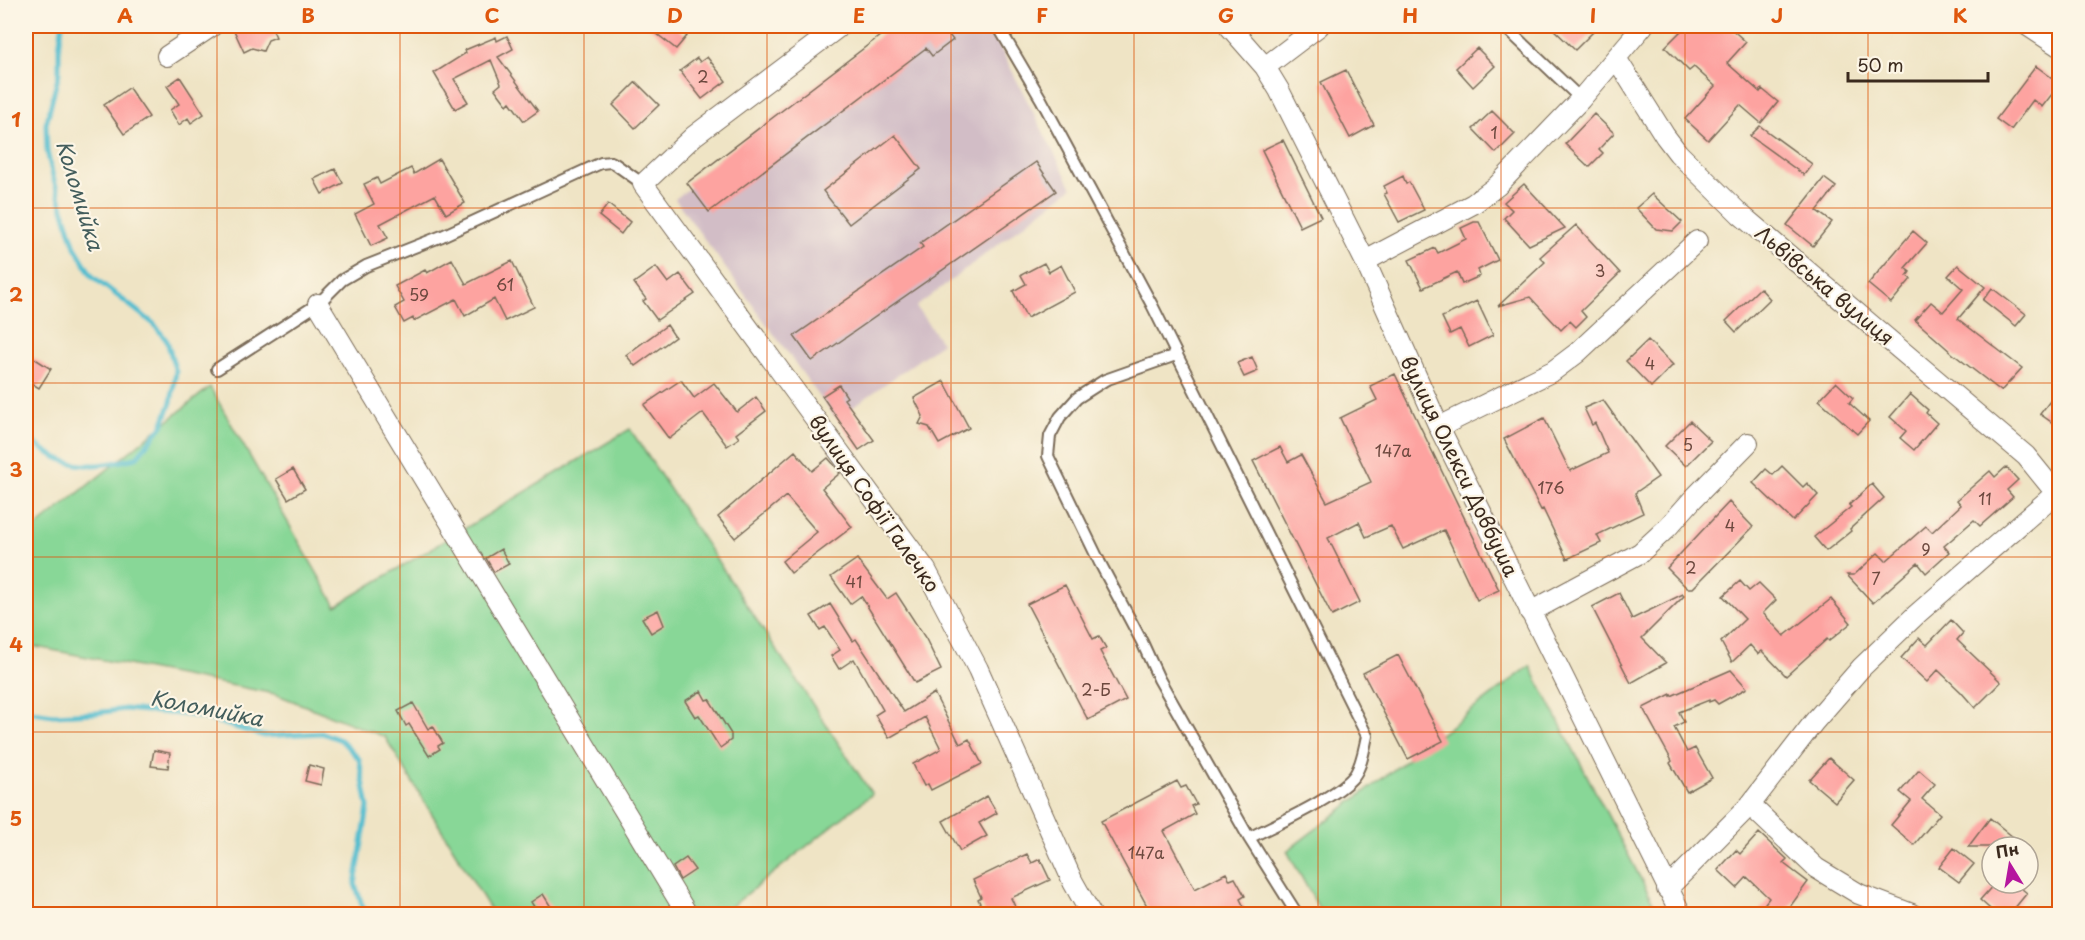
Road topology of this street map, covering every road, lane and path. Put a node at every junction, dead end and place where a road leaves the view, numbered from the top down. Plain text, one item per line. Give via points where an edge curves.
1 (212, 26) edge
2 (840, 26) edge
3 (998, 26) edge
4 (1229, 26) edge
5 (1318, 26) edge
6 (1504, 26) edge
7 (1643, 26) edge
8 (2028, 26) edge
9 (2060, 47) edge
10 (167, 56) dead end
11 (1616, 58) junction
12 (1265, 67) junction
13 (1581, 99) junction
14 (643, 184) junction
15 (1697, 241) dead end
16 (1365, 261) junction
17 (318, 304) junction
18 (1176, 355) junction
19 (217, 369) dead end
20 (1439, 427) junction
21 (1748, 443) dead end
22 (2058, 493) edge
23 (1530, 612) junction
24 (1750, 805) junction
25 (1249, 838) junction
26 (1667, 890) junction
27 (687, 915) edge
28 (1091, 915) edge
29 (1296, 915) edge
30 (1681, 915) edge
31 (1912, 915) edge

1 - 10 street
2 - 14 street via 694,136
3 - 18 lane
4 - 12 street, вулиця Олекси Довбуша
5 - 12 street
6 - 13 lane
7 - 11 street
8 - 9 street
11 - 13 street
11 - 22 street, Львівська вулиця via 1678,153 1732,207 2026,456
12 - 16 street, вулиця Олекси Довбуша
13 - 16 street via 1497,186 1473,204
14 - 17 lane via 615,164 602,163 366,266 342,280
14 - 28 street, вулиця Софії Галечко via 927,570 978,669
15 - 20 street via 1578,353 1553,371
16 - 20 street, вулиця Олекси Довбуша
17 - 19 lane
17 - 27 street
18 - 25 lane via 1367,736 1361,761 1346,783
18 - 25 lane via 1105,380 1077,398 1050,436 1048,456 1159,679
20 - 23 street, вулиця Олекси Довбуша
21 - 23 street via 1640,553
22 - 24 street, Львівська вулиця via 1917,614 1861,668
23 - 26 street, вулиця Олекси Довбуша
24 - 26 street, Львівська вулиця
24 - 31 street via 1816,868 1860,894
25 - 29 lane
26 - 30 street, вулиця Олекси Довбуша

